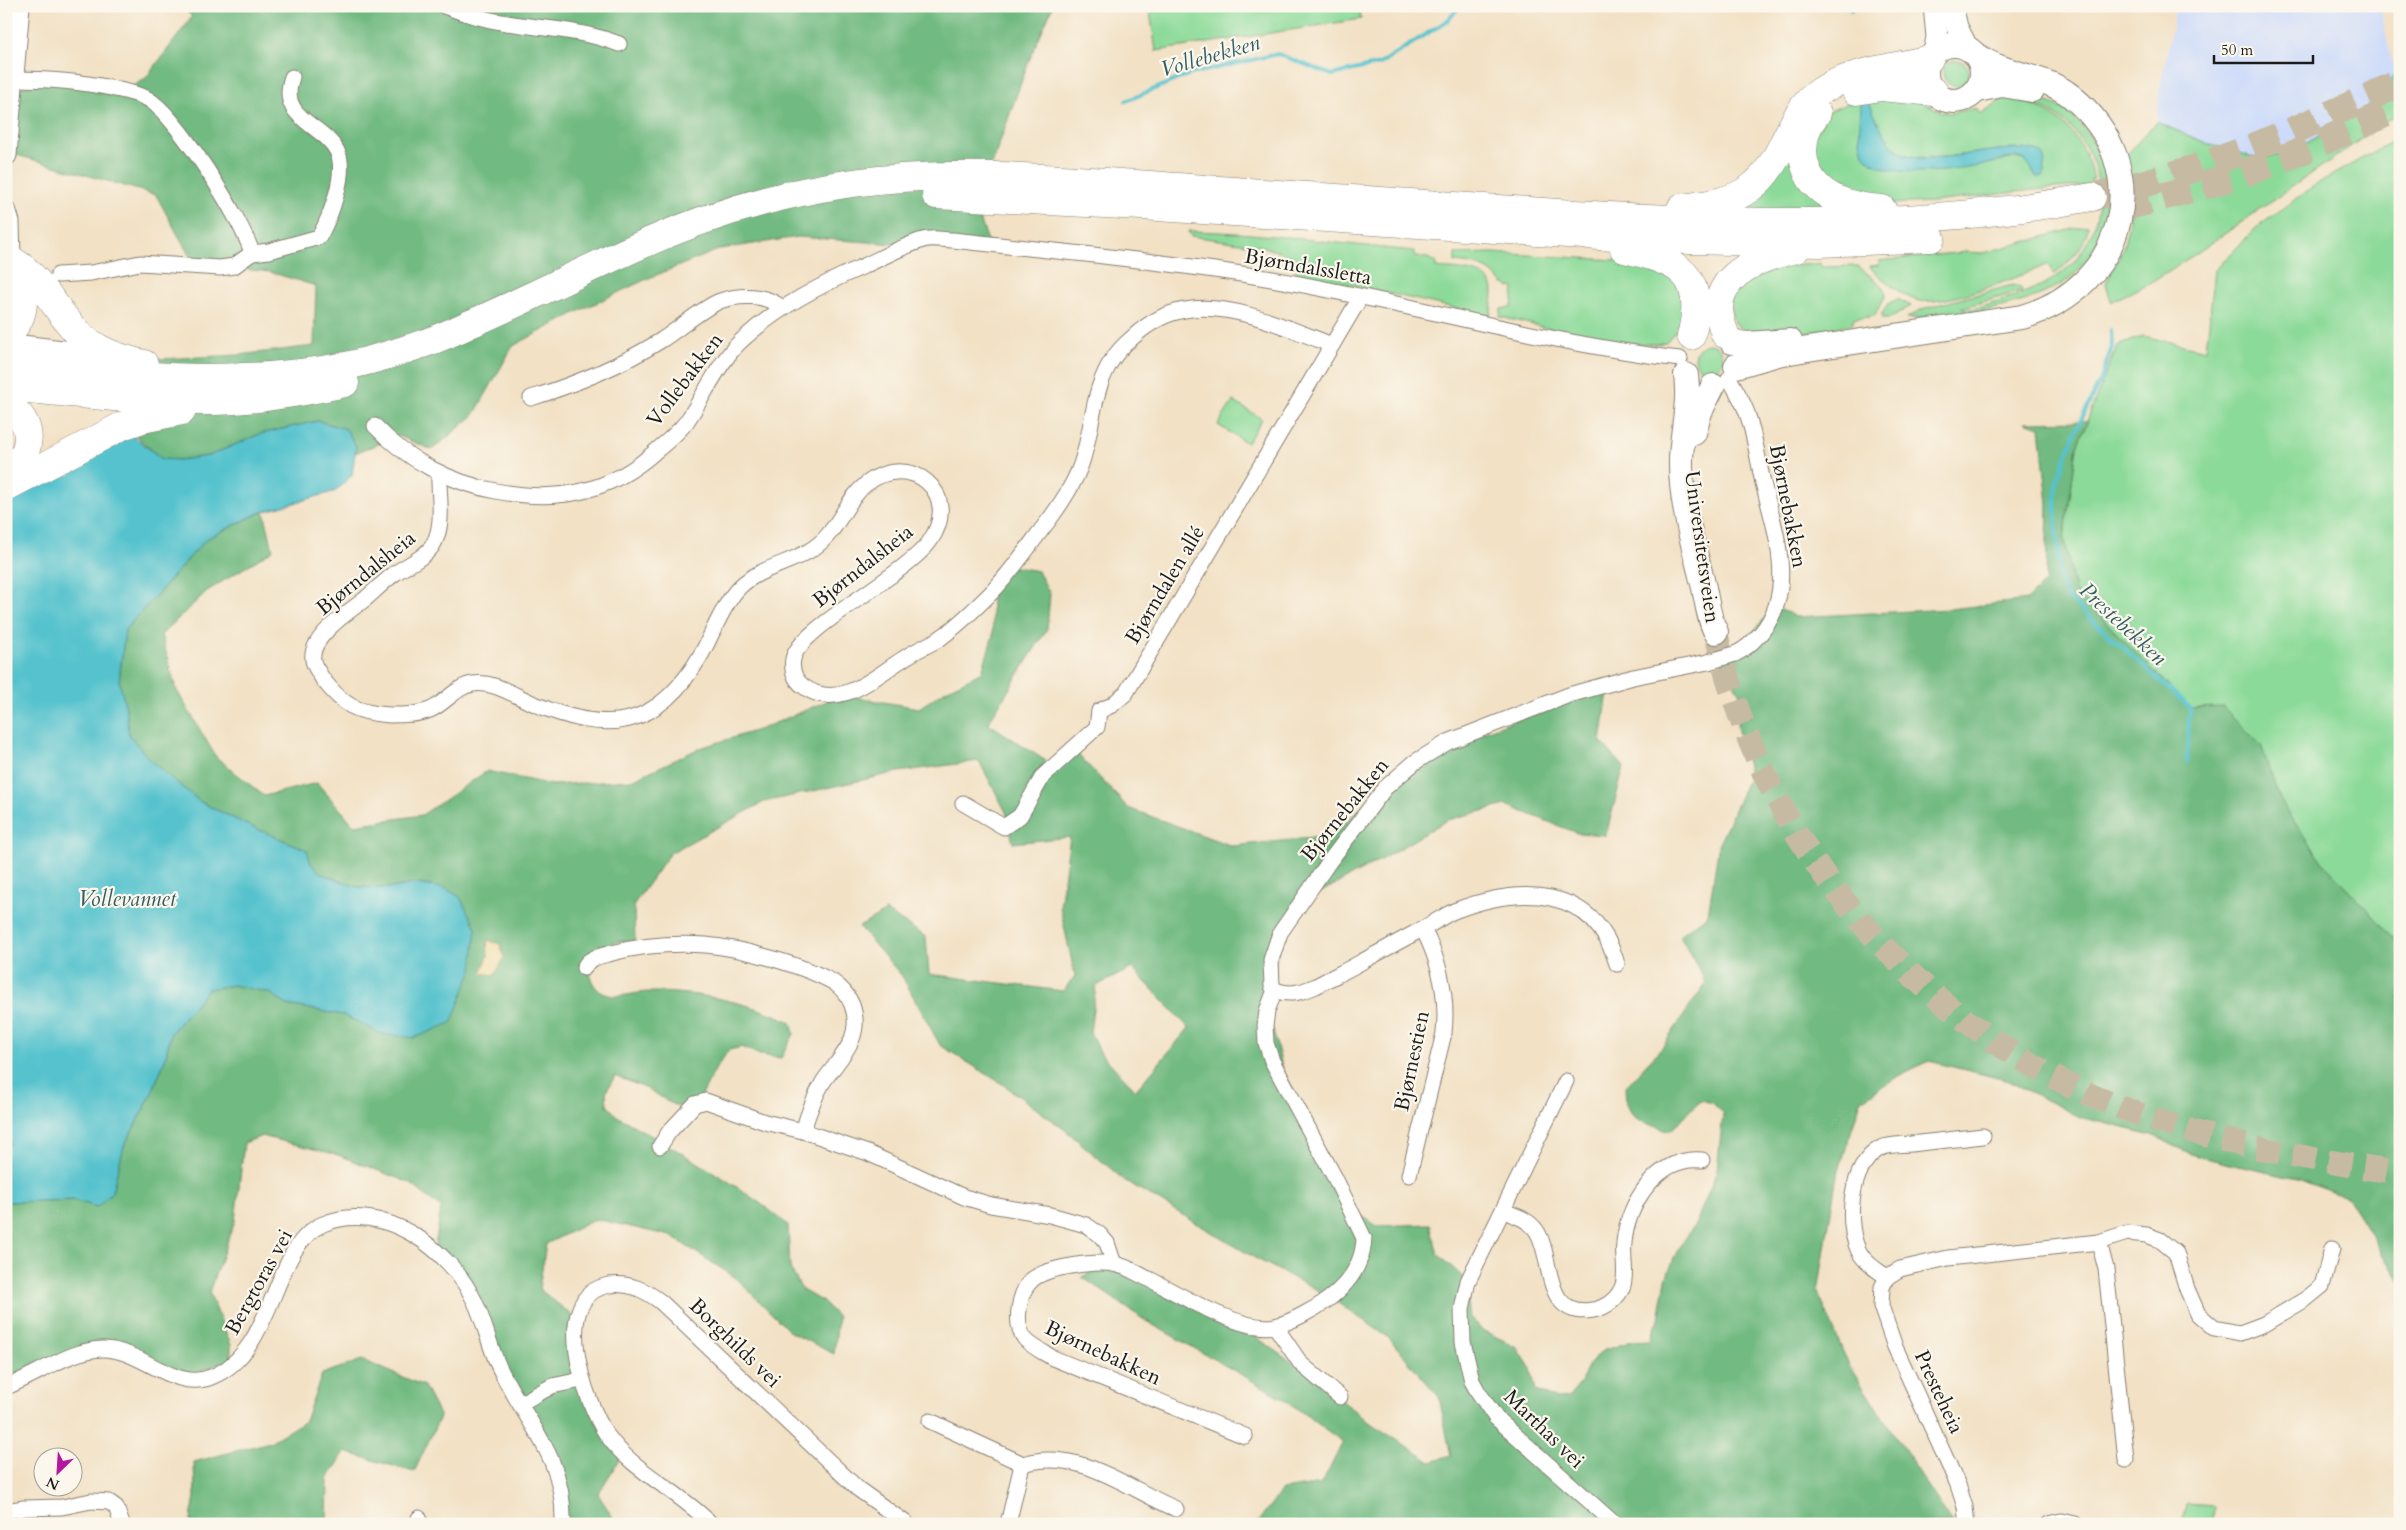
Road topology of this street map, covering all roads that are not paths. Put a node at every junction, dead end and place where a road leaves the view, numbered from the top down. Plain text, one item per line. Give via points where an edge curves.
1 (19, 6) edge
2 (444, 6) edge
3 (1934, 6) edge
4 (1952, 6) edge
5 (619, 44) dead end
6 (1972, 52) junction
7 (1931, 56) junction
8 (292, 77) dead end
9 (12, 79) junction
10 (1977, 90) junction
11 (1934, 92) junction
12 (6, 155) edge
13 (6, 212) edge
14 (1582, 215) junction
15 (1974, 215) junction
16 (1547, 232) junction
17 (924, 240) joint
18 (1820, 244) junction
19 (252, 253) junction
20 (8, 258) edge
21 (58, 275) dead end
22 (1360, 298) junction
23 (782, 308) junction
24 (6, 335) edge
25 (1729, 338) junction
26 (6, 342) edge
27 (1332, 345) junction
28 (110, 354) junction
29 (1686, 357) junction
30 (6, 362) edge
31 (1726, 377) junction
32 (212, 378) junction
33 (6, 387) edge
34 (252, 398) junction
35 (531, 398) dead end
36 (6, 404) edge
37 (375, 426) dead end
38 (439, 473) junction
39 (6, 475) edge
40 (6, 488) edge
41 (963, 803) dead end
42 (1423, 929) junction
43 (1617, 964) dead end
44 (584, 968) dead end
45 (1275, 990) junction
46 (1566, 1081) dead end
47 (803, 1131) junction
48 (1983, 1136) dead end
49 (660, 1146) dead end
50 (1702, 1160) dead end
51 (1409, 1175) dead end
52 (1504, 1211) junction
53 (2099, 1242) junction
54 (2332, 1249) dead end
55 (1114, 1264) junction
56 (1887, 1277) junction
57 (1275, 1326) junction
58 (582, 1380) junction
59 (6, 1387) edge
60 (1340, 1397) dead end
61 (521, 1404) junction
62 (930, 1420) dead end
63 (1246, 1436) dead end
64 (2126, 1460) dead end
65 (1023, 1464) junction
66 (1176, 1509) dead end
67 (6, 1511) edge
68 (122, 1524) edge
69 (563, 1524) edge
70 (711, 1524) edge
71 (907, 1524) edge
72 (1008, 1524) edge
73 (1615, 1524) edge
74 (1968, 1524) edge
75 (2049, 1524) edge
76 (2075, 1524) edge

1 - 9 street
2 - 5 street via 502,23 539,26
3 - 7 street via 1937,37
4 - 6 street via 1957,27
6 - 7 main road via 1949,44
6 - 10 main road via 1983,70
6 - 31 main road via 1994,66 2062,90 2086,109 2104,134 2117,162 2121,202 2114,237 2098,268 2068,297 2022,317 1778,354
7 - 11 main road via 1926,79
7 - 14 highway via 1837,82 1815,95 1800,111 1765,177 1741,194 1720,202 1694,206
8 - 19 street via 289,93 293,108 338,152 338,184 319,237
9 - 12 street
9 - 19 street via 46,78 87,83 147,98 162,109 198,157 242,228
10 - 11 main road via 1968,98 1956,101 1944,99
10 - 25 main road via 2002,85 2021,87 2056,99 2086,123 2101,146 2111,179 2113,201 2110,220 2096,255 2078,277 2047,299 2001,313 1816,339 1746,344
11 - 15 highway via 1881,87 1855,91 1834,100 1816,113 1806,132 1803,144 1806,167 1819,189 1846,204
13 - 20 street via 9,222
14 - 15 highway via 1833,223
14 - 32 highway via 1036,178 939,178 855,183 794,194 699,221 434,340 390,354 349,365 296,373
15 - 18 highway via 2092,206 2020,227 1952,236
16 - 18 highway via 1645,239
16 - 29 highway via 1626,249 1672,264 1684,272 1694,290 1696,316
16 - 34 highway via 985,197 874,198 798,210 702,239 508,327 394,371 303,392
17 - 22 street, Bjørndalssletta via 953,240 1146,260
17 - 23 street, Vollebakken via 825,283
18 - 25 highway via 1776,255 1733,277 1723,290 1719,307
19 - 21 street via 234,266 220,268 140,263 91,273
20 - 24 highway via 22,286 24,304 18,322
20 - 28 highway via 36,278 75,330
22 - 27 street, Bjørndalen allé
22 - 29 street, Bjørndalssletta via 1584,344
23 - 35 street, Vollebakken via 776,302 752,296 720,301 622,363
23 - 38 street, Vollebakken via 734,349 685,423 672,437 643,464 606,485 570,494 531,497 490,490
25 - 29 main road via 1718,331 1704,330
25 - 31 main road via 1738,356
26 - 28 street
27 - 38 street, Bjørndalsheia via 1218,309 1185,310 1154,321 1141,330 1111,360 1099,389 1076,477 1054,513 994,590 941,638 902,659 868,683 842,694 816,693 797,681 792,660 795,651 818,628 926,546 940,519 941,508 930,483 919,476 893,470 879,476 857,493 826,539 806,553 761,572 739,587 693,668 671,695 651,712 621,722 596,720 548,709 493,686 476,683 463,686 428,711 412,715 368,713 344,703 328,685 313,662 312,654 324,634 341,617 389,578 428,552 434,544 440,517
27 - 41 street, Bjørndalen allé via 1126,693 1099,711 1097,727 1043,776 1020,816 1004,827
28 - 32 highway via 149,366
29 - 31 main road via 1698,384
29 - 31 main road, Universitetsveien via 1688,399 1681,458 1682,483 1686,516 1716,632 1695,519 1690,461 1696,421
30 - 32 highway via 154,377
31 - 45 street, Bjørnebakken, bridge via 1748,414 1776,535 1781,583 1779,598 1766,627 1756,640 1735,654 1569,694 1448,742 1415,762 1385,788 1280,933 1271,960
33 - 34 highway via 175,400
34 - 40 highway via 150,417 122,426
36 - 39 highway via 18,412 28,436 24,457
37 - 38 street, Vollebakken via 397,447
42 - 43 street via 1453,912 1493,899 1545,896 1574,905 1588,914 1608,939
42 - 45 street via 1316,986 1291,993
42 - 51 street, Bjørnestien via 1439,968 1446,1017
44 - 47 street via 593,958 647,946 706,945 766,958 834,983 846,992 852,1007 854,1037 817,1093
45 - 57 street, Bjørnebakken via 1265,1026 1272,1062 1364,1238 1360,1262 1342,1288 1318,1306
46 - 52 street, Marthas vei
47 - 49 street via 765,1122 706,1101 695,1104
47 - 55 street via 879,1158 991,1206 1050,1215 1086,1225 1107,1243
48 - 56 street via 1886,1147 1865,1162 1852,1201 1853,1231 1863,1257
50 - 52 street via 1678,1162 1646,1188 1636,1202 1627,1225 1624,1283 1610,1303 1594,1310 1578,1310 1563,1303 1550,1282 1544,1246 1537,1231 1525,1220
52 - 73 street, Marthas vei via 1468,1281 1464,1296 1463,1342 1472,1381 1496,1418
53 - 54 street via 2127,1233 2160,1240 2176,1253 2198,1314 2214,1328 2240,1333 2264,1324 2322,1286
53 - 56 street via 1948,1258 1900,1269
53 - 64 street via 2106,1270
55 - 57 street, Bjørnebakken via 1231,1319
55 - 63 street, Bjørnebakken via 1060,1268 1033,1279 1026,1287 1020,1310 1023,1336 1029,1344 1053,1358
56 - 74 street, Presteheia via 1880,1295 1887,1327 1958,1485
57 - 60 street via 1301,1364
58 - 61 street via 552,1386
58 - 70 street, Borghilds vei via 598,1422 616,1446 638,1467 681,1496
58 - 71 street, Borghilds vei via 576,1340 580,1307 602,1286 635,1286 661,1302 858,1489
59 - 61 street, Bergtoras vei via 82,1352 102,1349 124,1351 171,1376 186,1380 200,1381 225,1371 235,1364 253,1341 293,1255 307,1236 323,1224 356,1218 377,1220 400,1228 426,1242 445,1259 472,1296 498,1365
61 - 69 street, Bergtoras vei via 559,1476
62 - 65 street
65 - 66 street via 1033,1461 1077,1464 1123,1482
65 - 72 street
67 - 68 street via 62,1508 103,1501 116,1507
75 - 76 street via 2062,1521

